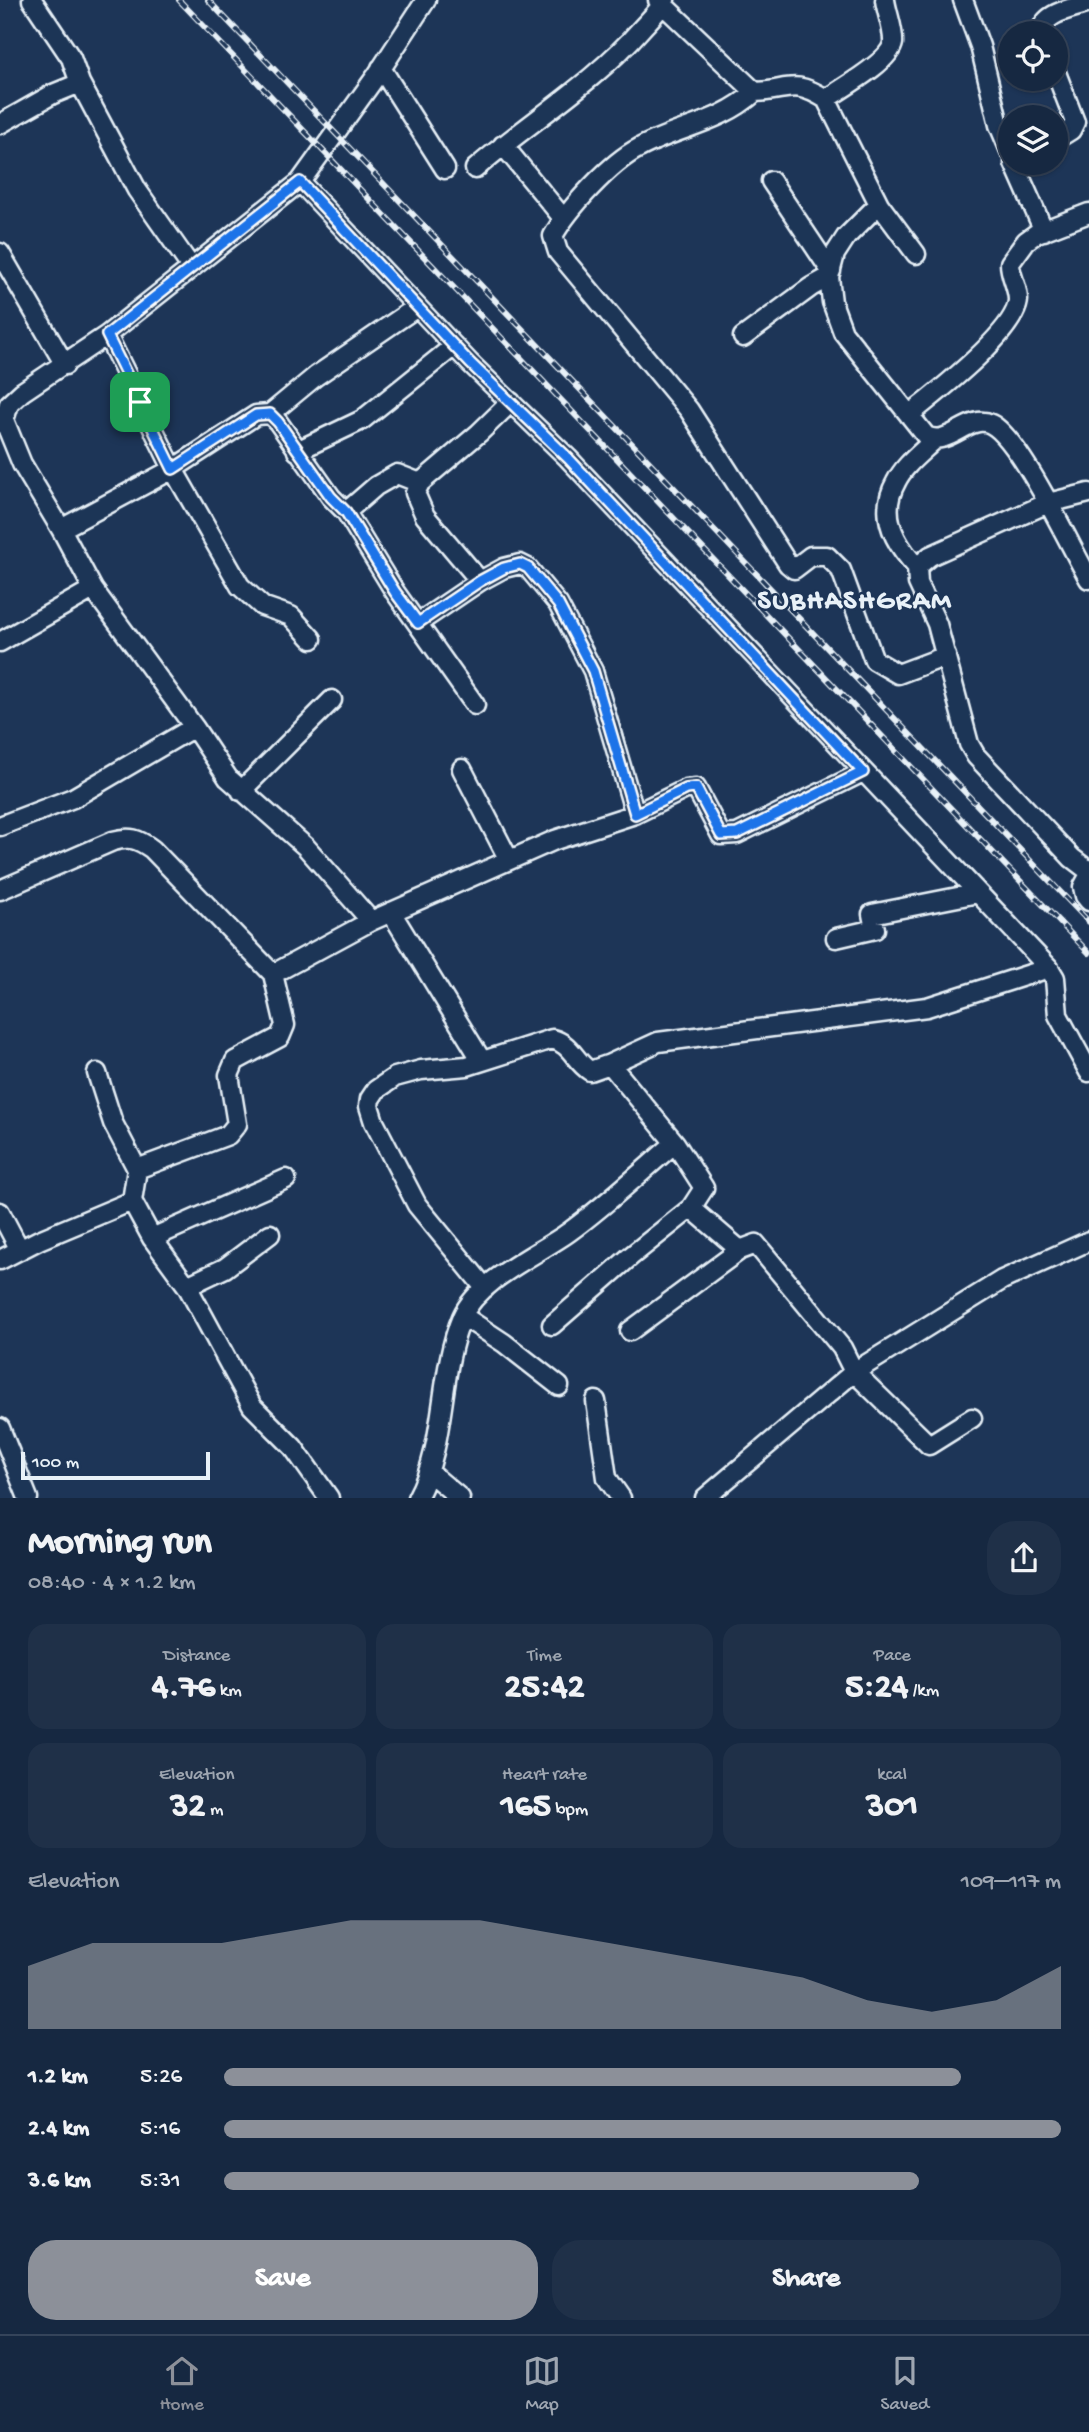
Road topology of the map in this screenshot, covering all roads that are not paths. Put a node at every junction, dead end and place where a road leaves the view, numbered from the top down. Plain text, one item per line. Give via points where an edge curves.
1 (32, 0) edge
2 (426, 0) edge
3 (886, 0) edge
4 (963, 0) edge
5 (662, 2) edge
6 (1089, 3) edge
7 (1045, 21) edge
8 (381, 68) junction
9 (80, 83) junction
10 (1063, 91) edge
11 (755, 92) junction
12 (827, 99) junction
13 (998, 121) edge
14 (0, 124) edge
15 (1068, 132) edge
16 (503, 145) junction
17 (445, 169) dead end
18 (475, 169) dead end
19 (1019, 175) edge
20 (771, 181) dead end
21 (300, 182) junction
22 (879, 204) junction
23 (1089, 213) edge
24 (563, 218) junction
25 (1044, 231) junction
26 (0, 253) edge
27 (916, 254) dead end
28 (191, 267) junction
29 (830, 274) junction
30 (417, 307) junction
31 (107, 335) junction
32 (743, 337) dead end
33 (454, 346) junction
34 (65, 365) junction
35 (511, 402) junction
36 (270, 414) junction
37 (909, 415) junction
38 (2, 420) edge
39 (934, 440) junction
40 (297, 451) junction
41 (173, 469) junction
42 (420, 483) junction
43 (1089, 493) edge
44 (1048, 503) junction
45 (346, 512) junction
46 (61, 529) junction
47 (917, 567) junction
48 (1089, 579) edge
49 (480, 581) junction
50 (93, 589) junction
51 (418, 623) junction
52 (312, 639) dead end
53 (0, 642) edge
54 (946, 656) junction
55 (332, 700) dead end
56 (475, 705) dead end
57 (194, 727) junction
58 (462, 769) dead end
59 (863, 772) junction
60 (241, 791) junction
61 (635, 814) junction
62 (0, 826) edge
63 (509, 860) junction
64 (1089, 874) edge
65 (0, 890) edge
66 (978, 893) junction
67 (1089, 901) edge
68 (391, 912) junction
69 (371, 921) junction
70 (835, 938) dead end
71 (1049, 968) junction
72 (273, 974) junction
73 (482, 1061) junction
74 (610, 1064) junction
75 (1089, 1072) edge
76 (97, 1073) dead end
77 (675, 1143) junction
78 (137, 1169) junction
79 (286, 1179) dead end
80 (132, 1201) junction
81 (691, 1208) junction
82 (0, 1212) edge
83 (270, 1234) dead end
84 (152, 1238) junction
85 (1089, 1241) edge
86 (20, 1250) junction
87 (740, 1250) junction
88 (0, 1260) edge
89 (187, 1286) junction
90 (485, 1288) junction
91 (463, 1316) junction
92 (552, 1325) dead end
93 (630, 1331) dead end
94 (854, 1372) junction
95 (559, 1386) dead end
96 (596, 1401) dead end
97 (971, 1418) dead end
98 (0, 1429) edge
99 (429, 1472) junction
100 (28, 1497) edge
101 (329, 1497) edge
102 (417, 1497) edge
103 (460, 1497) edge
104 (621, 1497) edge
105 (705, 1497) edge

1 - 9 street via 71,58
2 - 8 street
3 - 12 street via 893,42 890,51
4 - 13 street via 980,46
5 - 11 street
5 - 16 street via 623,50 579,90
6 - 7 street
8 - 17 street
8 - 21 street
9 - 14 street
9 - 28 street via 137,190
10 - 15 street via 1075,122
11 - 12 street via 793,85
11 - 24 street via 731,111 639,148 611,169
12 - 22 street
16 - 18 street
16 - 24 street
19 - 25 street
20 - 29 street
21 - 28 street
21 - 30 street
22 - 27 street
22 - 29 street via 846,237
23 - 25 street
24 - 54 street via 553,236 558,252 689,410 788,564 794,569 811,556 827,556 841,570 874,660 898,674
25 - 37 street via 1026,241 1010,263 1018,302 1003,329 970,365
26 - 34 street
28 - 31 street
29 - 32 street
29 - 37 street via 832,302 843,332
30 - 33 street
30 - 36 street
31 - 34 street
31 - 41 street
33 - 35 street
33 - 40 street via 362,420
34 - 38 street via 14,398
35 - 42 street
35 - 59 street
36 - 40 street
36 - 41 street via 256,415
37 - 39 street
38 - 46 street
39 - 44 street via 980,421 991,424 1007,437
39 - 47 street via 904,469 890,497 895,541
40 - 45 street
41 - 46 street
41 - 52 street via 240,586 262,606 291,616
42 - 45 street via 397,474
42 - 49 street via 415,493 425,516
43 - 44 street
44 - 47 street via 930,556
44 - 48 street
45 - 51 street
46 - 50 street
47 - 54 street via 918,583
49 - 51 street
49 - 61 street via 520,564 558,604 593,671
50 - 53 street
50 - 57 street
51 - 56 street
54 - 64 street via 968,744
55 - 60 street
57 - 60 street
57 - 62 street via 73,798
58 - 63 street
59 - 61 street via 737,834 721,835 696,788
59 - 66 street
60 - 69 street via 306,847
61 - 63 street
63 - 68 street
64 - 67 street via 1083,887
65 - 72 street via 113,841 139,840
66 - 70 street via 872,914 875,929
66 - 71 street
68 - 69 street
68 - 73 street
69 - 72 street
71 - 74 street via 927,1007 658,1042
71 - 75 street via 1055,978 1058,1015
72 - 78 street via 285,1025 280,1037 235,1061 229,1075 237,1124 228,1135
73 - 74 street via 552,1039 564,1042 590,1071
73 - 90 street via 395,1077 376,1090 369,1106 417,1205
74 - 77 street
76 - 78 street via 113,1123
77 - 81 street via 704,1188
77 - 90 street via 570,1231
78 - 80 street
79 - 84 street
80 - 84 street
80 - 86 street
81 - 87 street
81 - 92 street
82 - 86 street
83 - 89 street via 211,1277
84 - 89 street
85 - 94 street via 1003,1280
86 - 88 street
87 - 93 street
87 - 94 street via 756,1244 842,1348
89 - 101 street via 252,1406 293,1447
90 - 91 street
91 - 95 street
91 - 99 street via 452,1349
94 - 97 street via 929,1445
94 - 105 street
96 - 104 street via 607,1478
98 - 100 street
99 - 102 street
99 - 103 street

